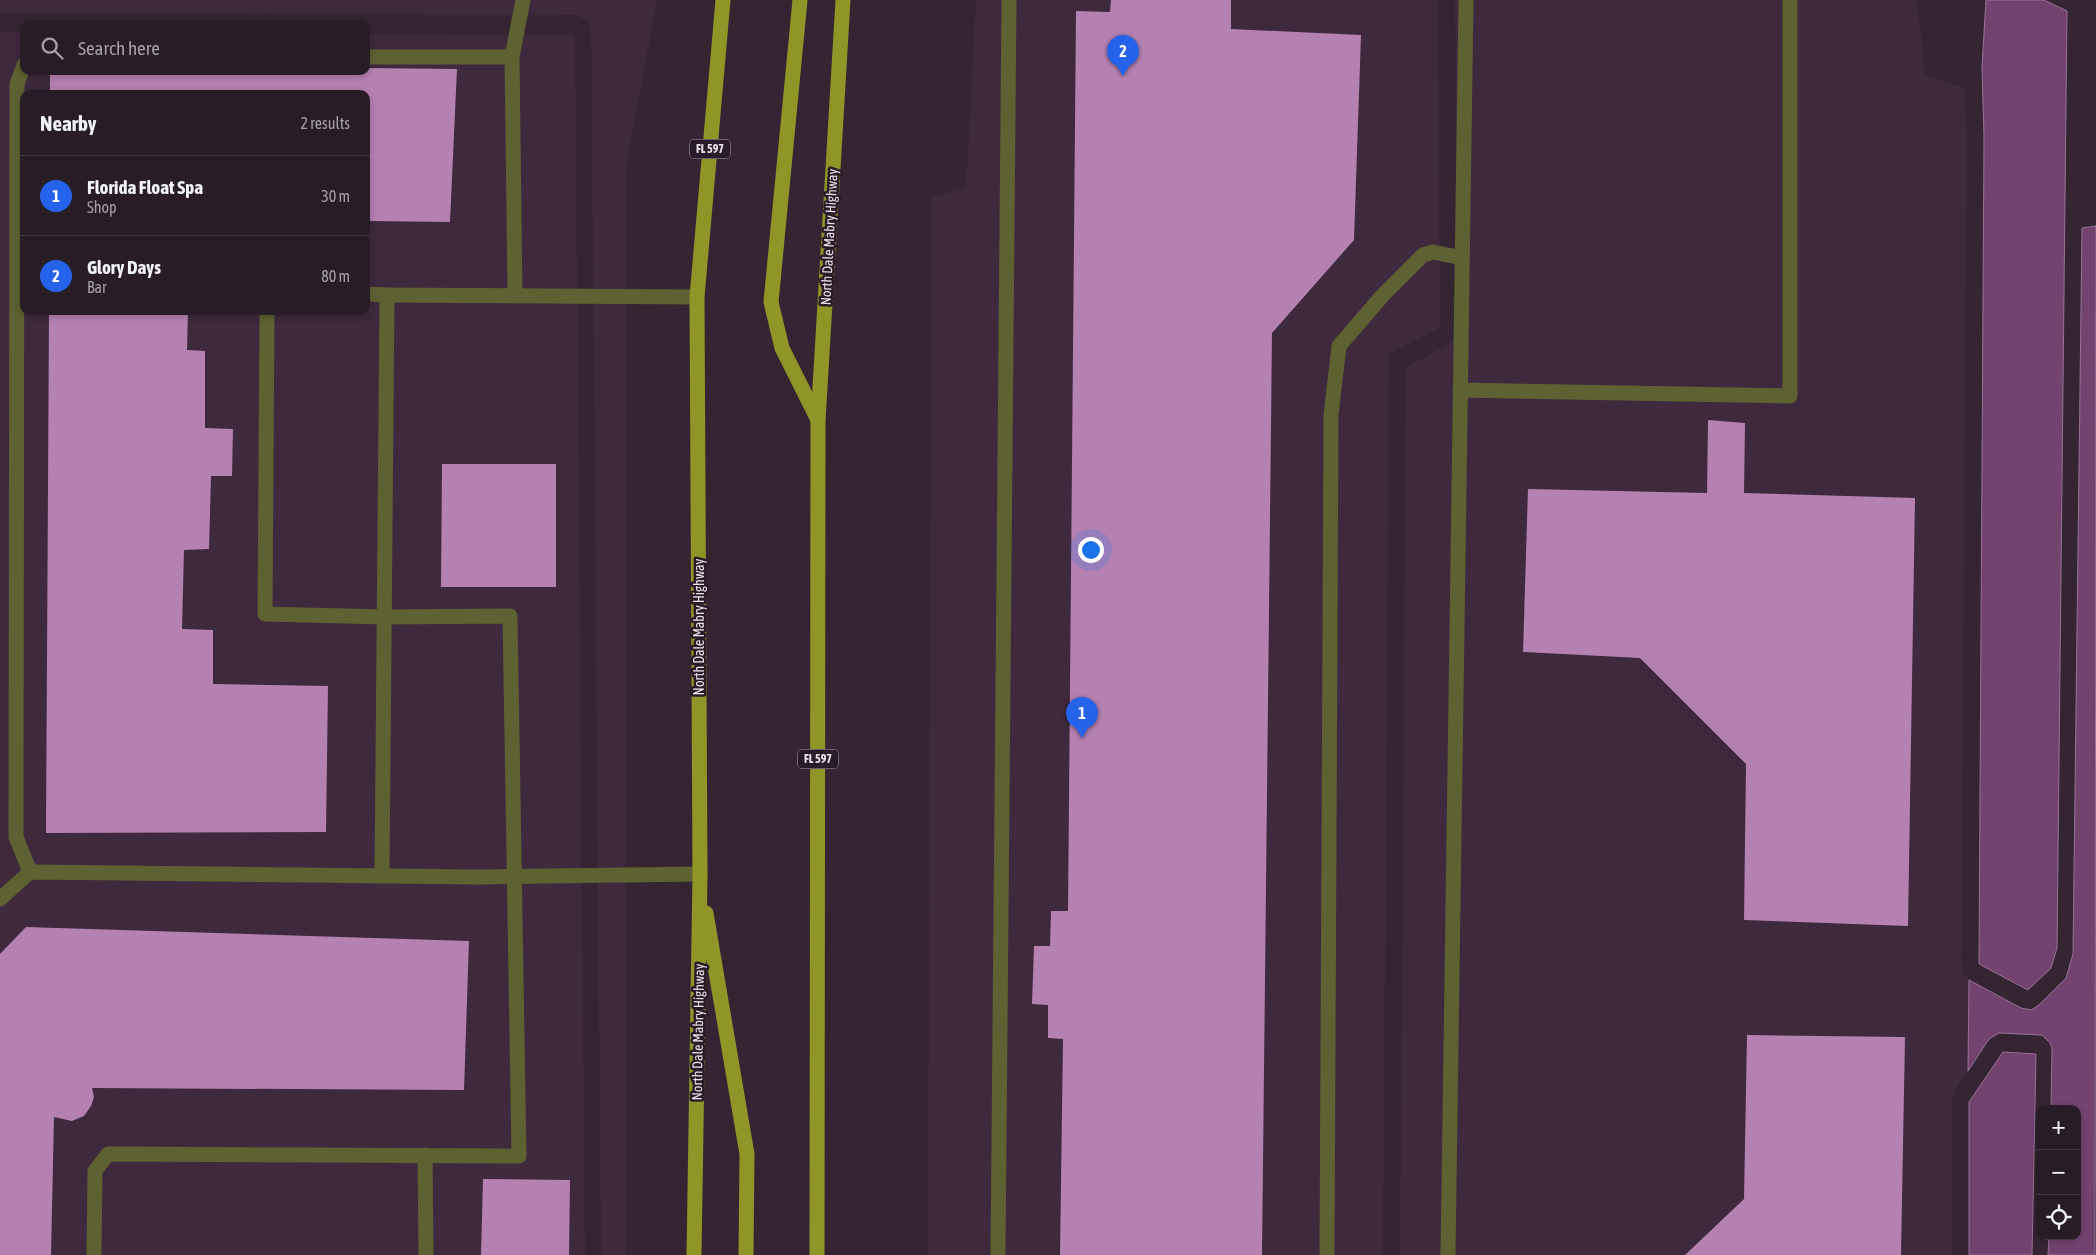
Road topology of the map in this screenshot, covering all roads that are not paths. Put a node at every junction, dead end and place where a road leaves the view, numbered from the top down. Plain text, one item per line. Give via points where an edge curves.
1 (523, 0) edge
2 (723, 0) edge
3 (800, 0) edge
4 (843, 0) edge
5 (1010, 0) edge
6 (1466, 0) edge
7 (1790, 0) edge
8 (370, 57) edge
9 (512, 57) junction
10 (20, 75) edge
11 (1462, 258) junction
12 (370, 294) edge
13 (387, 295) junction
14 (515, 295) junction
15 (697, 297) junction
16 (267, 315) edge
17 (1460, 390) junction
18 (818, 422) junction
19 (385, 617) junction
20 (30, 872) junction
21 (700, 874) junction
22 (382, 876) junction
23 (516, 876) junction
24 (0, 900) edge
25 (425, 1155) junction
26 (94, 1255) edge
27 (426, 1255) edge
28 (694, 1255) edge
29 (746, 1255) edge
30 (817, 1255) edge
31 (998, 1255) edge
32 (1327, 1255) edge
33 (1448, 1255) edge

1 - 9 lane
2 - 15 main road, North Dale Mabry Highway / FL 597
3 - 18 main road via 771,302 782,348
4 - 18 main road, North Dale Mabry Highway / FL 597
5 - 31 lane
6 - 11 lane
7 - 17 lane via 1790,396
8 - 9 lane
9 - 14 lane
10 - 20 lane via 17,84 16,838
11 - 17 lane
11 - 32 lane via 1433,252 1422,255 1339,346 1331,415
12 - 13 lane
13 - 14 lane
13 - 19 lane
14 - 15 lane
15 - 21 main road, North Dale Mabry Highway / FL 597
16 - 19 lane via 265,614
17 - 33 lane
18 - 30 main road, North Dale Mabry Highway / FL 597
19 - 22 lane
19 - 23 lane via 510,616
20 - 22 lane
20 - 24 lane
21 - 23 lane
21 - 28 main road, North Dale Mabry Highway / FL 597
21 - 29 main road via 746,1154
22 - 23 lane
23 - 25 lane via 519,1156
25 - 26 lane via 108,1154 95,1171
25 - 27 lane

